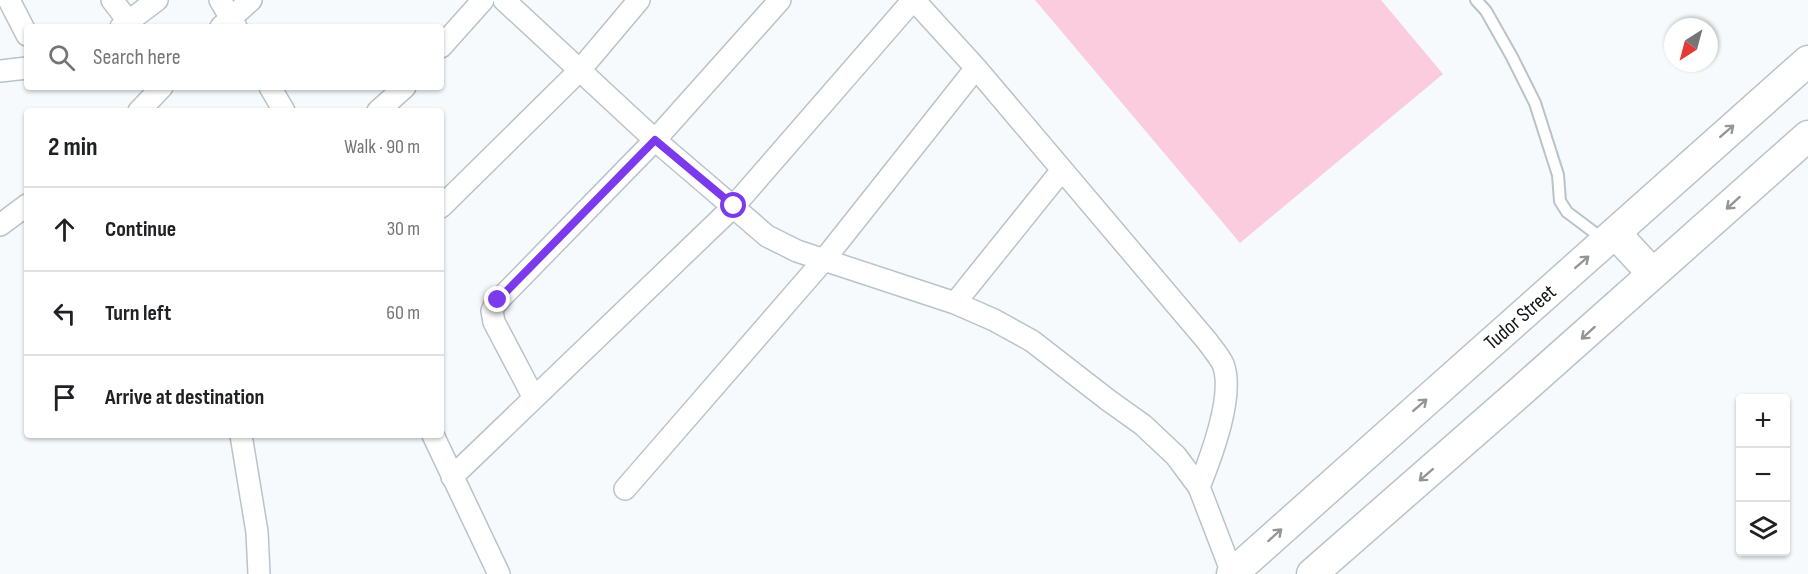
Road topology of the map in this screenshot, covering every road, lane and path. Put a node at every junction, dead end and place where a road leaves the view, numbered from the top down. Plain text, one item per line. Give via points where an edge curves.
1 (9, 0) edge
2 (112, 0) edge
3 (157, 0) edge
4 (251, 0) edge
5 (483, 0) edge
6 (504, 0) edge
7 (639, 0) edge
8 (780, 0) edge
9 (913, 0) edge
10 (1476, 0) edge
11 (227, 18) edge
12 (124, 24) edge
13 (126, 24) edge
14 (24, 29) edge
15 (444, 44) edge
16 (1808, 61) edge
17 (24, 68) edge
18 (976, 68) junction
19 (580, 70) junction
20 (0, 72) edge
21 (159, 90) edge
22 (272, 90) edge
23 (402, 90) edge
24 (142, 108) edge
25 (282, 108) edge
26 (381, 108) edge
27 (1808, 136) edge
28 (655, 140) junction
29 (1062, 170) junction
30 (444, 204) edge
31 (734, 206) junction
32 (24, 207) edge
33 (0, 225) edge
34 (1610, 237) junction
35 (823, 261) junction
36 (1653, 274) junction
37 (955, 303) junction
38 (534, 398) junction
39 (242, 438) edge
40 (434, 438) edge
41 (452, 477) junction
42 (1199, 487) junction
43 (625, 489) dead end
44 (259, 574) edge
45 (499, 574) edge
46 (1232, 574) edge
47 (1312, 574) edge

1 - 14 street
2 - 12 street
3 - 13 street
4 - 11 street
5 - 15 street
6 - 19 street
7 - 19 street
8 - 28 street
9 - 18 street
9 - 31 street
10 - 34 lane via 1497,29 1535,104 1558,176 1560,201 1567,212
34 -> 16 street, Tudor Street
17 - 20 street
18 - 29 street
18 - 35 street
19 - 28 street
19 - 30 street
21 - 24 street
22 - 25 street
23 - 26 street
27 -> 36 street
28 - 31 street
28 - 38 street via 495,304 494,322
29 - 37 street
29 - 42 street via 1207,341 1222,364 1226,386 1218,432
31 - 35 street via 767,236
31 - 38 street
32 - 33 street
34 - 36 street
46 -> 34 street, Tudor Street
35 - 37 street
35 - 43 street
36 -> 47 street
37 - 42 street via 1032,341 1143,425 1176,456
38 - 41 street
39 - 44 street via 258,532
40 - 41 street
41 - 45 street
42 - 46 street

